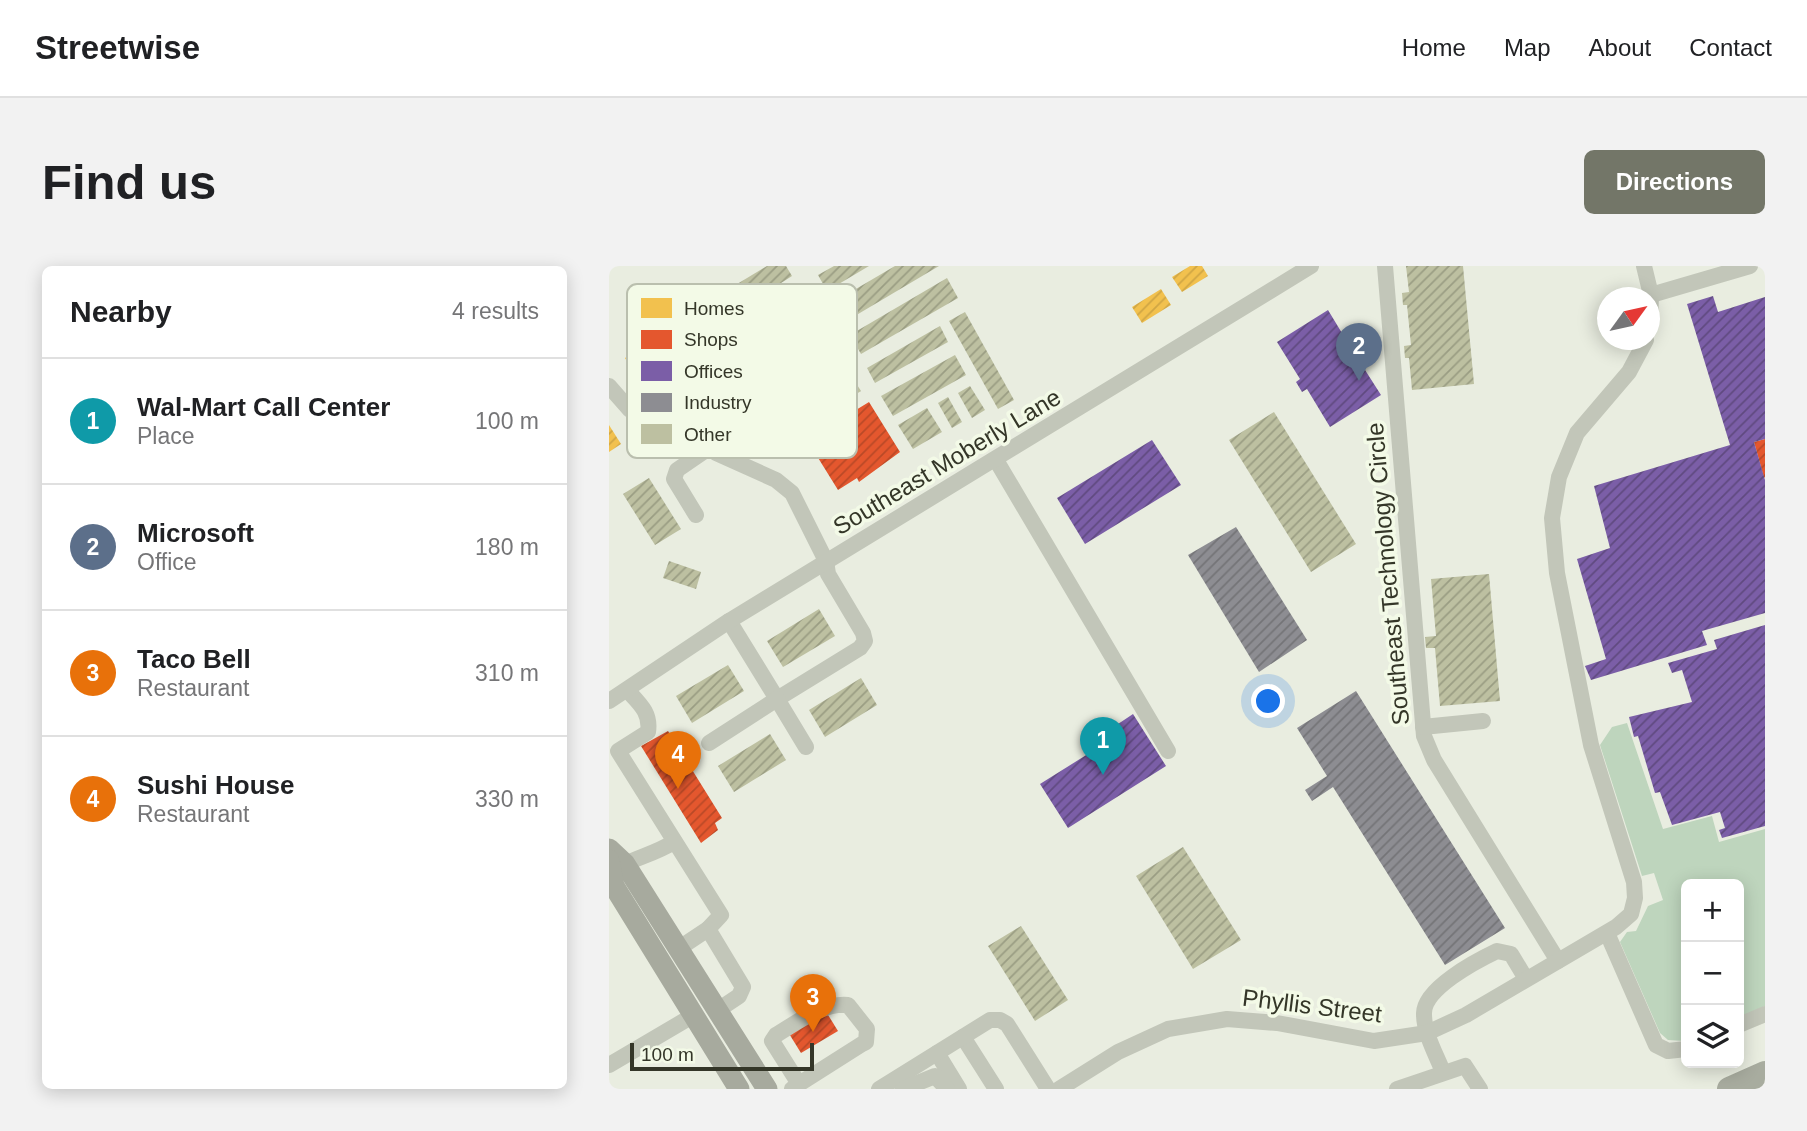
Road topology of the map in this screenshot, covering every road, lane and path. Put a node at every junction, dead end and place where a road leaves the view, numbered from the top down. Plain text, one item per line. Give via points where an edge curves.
1 (1311, 266) edge
2 (1644, 266) edge
3 (1750, 266) edge
4 (1381, 268) edge
5 (1293, 271) edge
6 (1649, 287) edge
7 (1660, 293) edge
8 (1641, 350) edge
9 (609, 386) edge
10 (627, 407) edge
11 (694, 458) edge
12 (727, 458) edge
13 (996, 460) junction
14 (696, 515) dead end
15 (826, 561) junction
16 (729, 621) junction
17 (627, 690) junction
18 (777, 699) junction
19 (609, 701) edge
20 (1483, 721) dead end
21 (1423, 727) junction
22 (709, 743) dead end
23 (806, 747) dead end
24 (1168, 751) dead end
25 (674, 842) junction
26 (609, 849) edge
27 (622, 867) edge
28 (708, 929) junction
29 (1607, 933) junction
30 (678, 948) junction
31 (1558, 961) junction
32 (1526, 979) junction
33 (718, 1010) junction
34 (1765, 1014) edge
35 (694, 1015) junction
36 (1744, 1023) edge
37 (1427, 1033) junction
38 (963, 1037) junction
39 (1681, 1050) edge
40 (937, 1053) junction
41 (609, 1065) edge
42 (1443, 1073) junction
43 (1765, 1073) edge
44 (931, 1084) edge
45 (795, 1087) edge
46 (739, 1089) edge
47 (767, 1089) edge
48 (879, 1089) edge
49 (903, 1089) edge
50 (947, 1089) edge
51 (959, 1089) edge
52 (996, 1089) edge
53 (1048, 1089) edge
54 (1059, 1089) edge
55 (1397, 1089) edge
56 (1480, 1089) edge
57 (1729, 1089) edge

1 - 5 street, Southeast Moberly Lane
2 - 6 street
3 - 7 street
4 - 21 street, Southeast Technology Circle
5 - 13 street, Southeast Moberly Lane
8 - 29 street, Phyllis Street via 1629,372 1577,433 1559,477 1552,518 1553,551 1591,745 1636,892 1631,914
9 - 10 street
11 - 14 street via 677,470 674,479
12 - 15 street via 776,480 792,493
13 - 15 street, Southeast Moberly Lane
13 - 24 street
15 - 16 street, Southeast Moberly Lane
15 - 18 street via 828,574 865,640 860,648
16 - 17 street, Southeast Moberly Lane
16 - 18 street
17 - 19 street, Southeast Moberly Lane
17 - 25 street via 645,709 648,732 618,751
18 - 22 street
18 - 23 street
20 - 21 street
21 - 31 street, Southeast Technology Circle via 1434,760
25 - 27 street via 650,856 646,866
25 - 28 street via 721,915
26 - 27 main road
27 - 30 main road
27 - 35 main road via 614,886
28 - 30 street
28 - 33 street via 743,987 739,996
29 - 31 street, Phyllis Street
29 - 39 street via 1656,1045 1668,1051
30 - 33 main road
31 - 32 street, Phyllis Street
32 - 37 street, Phyllis Street
32 - 37 street via 1511,954 1488,955 1429,996 1423,1013
33 - 47 main road
34 - 36 street
35 - 41 street
35 - 46 main road
37 - 42 street
37 - 54 street, Phyllis Street via 1374,1041 1227,1019 1168,1029 1118,1052
38 - 40 street
38 - 52 street
38 - 53 street via 990,1020 1005,1021
40 - 48 street
40 - 51 street
42 - 55 street
42 - 56 street via 1465,1066
43 - 57 highway
44 - 49 street
44 - 50 street via 935,1076
45 - 45 street via 772,1041 834,1004 848,1005 867,1029 866,1042

